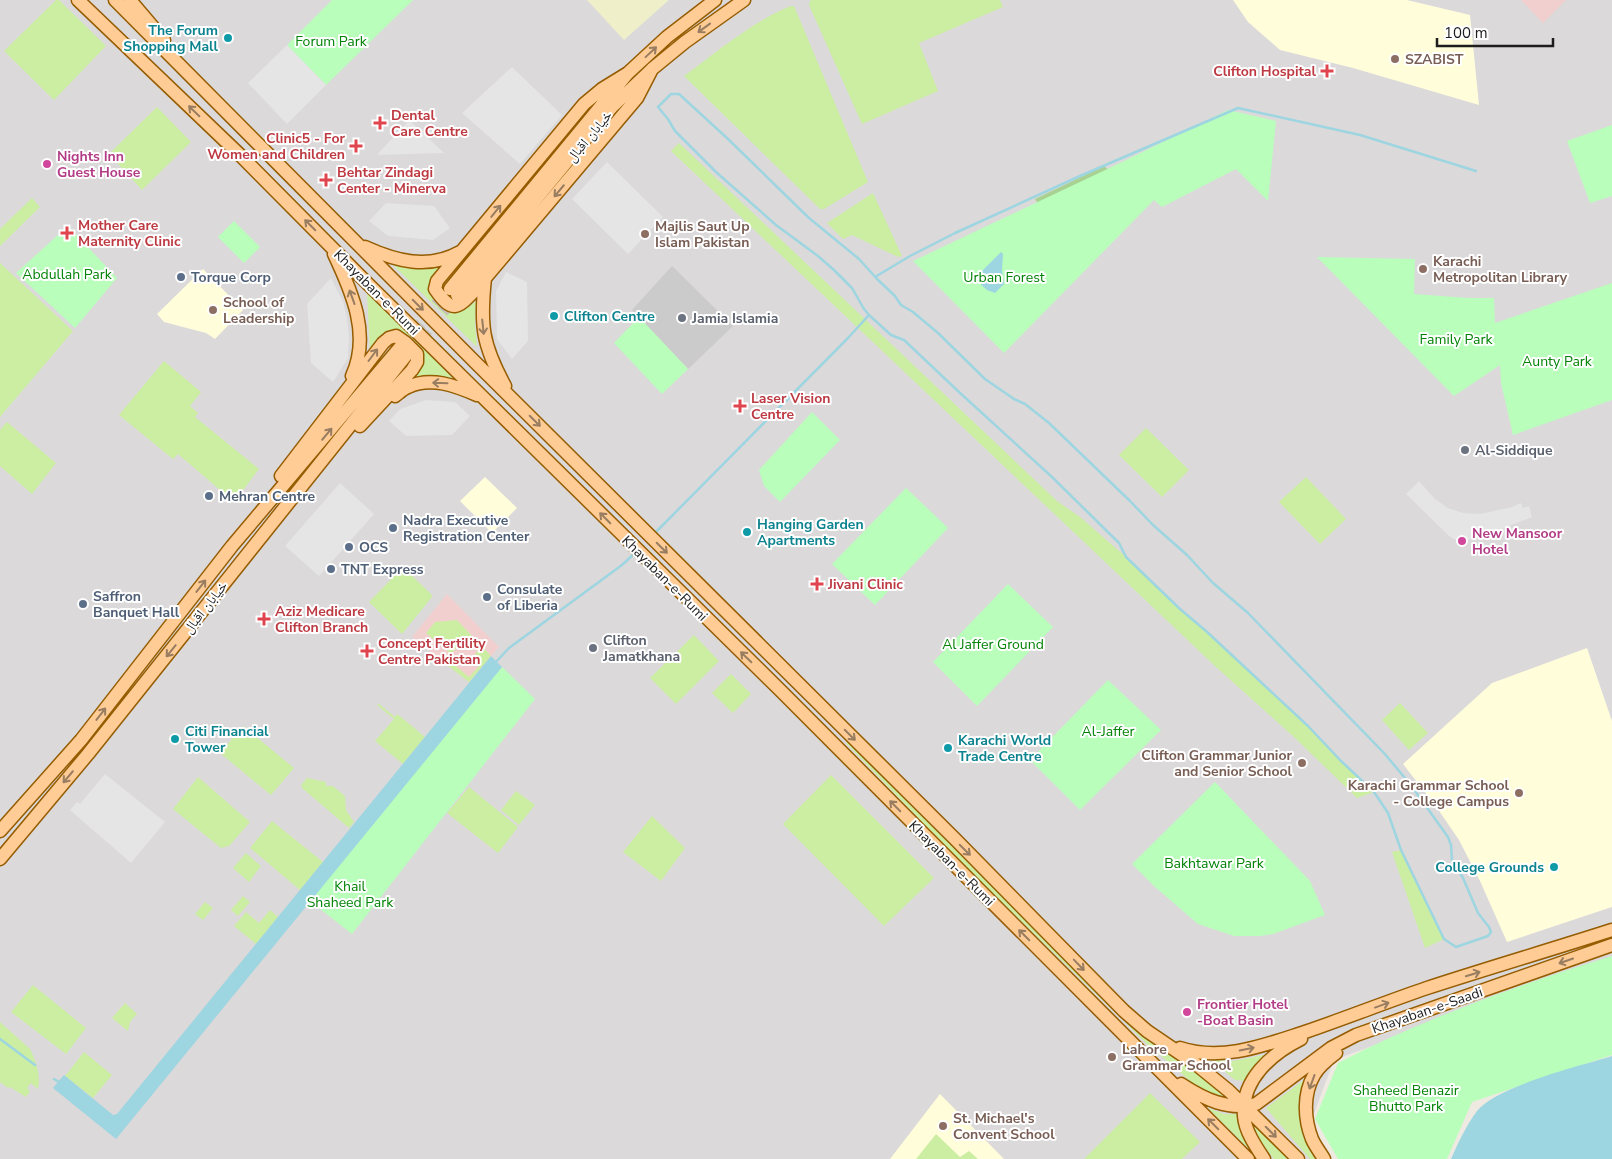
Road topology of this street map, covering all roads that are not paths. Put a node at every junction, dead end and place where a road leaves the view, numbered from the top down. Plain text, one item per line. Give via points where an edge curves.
1 (115, 0) edge
2 (130, 0) edge
3 (715, 0) edge
4 (744, 0) edge
5 (83, 3) edge
6 (180, 65) junction
7 (652, 69) junction
8 (628, 73) junction
9 (356, 243) junction
10 (330, 245) junction
11 (465, 249) junction
12 (485, 278) junction
13 (344, 394) junction
14 (511, 398) junction
15 (486, 399) junction
16 (372, 412) junction
17 (232, 546) junction
18 (222, 584) junction
19 (792, 678) junction
20 (781, 691) junction
21 (816, 701) junction
22 (803, 713) junction
23 (0, 831) edge
24 (0, 859) edge
25 (1612, 930) edge
26 (1612, 945) edge
27 (1336, 1022) junction
28 (1374, 1028) junction
29 (1166, 1044) junction
30 (1158, 1069) junction
31 (1250, 1105) junction
32 (1248, 1159) edge
33 (1264, 1159) edge
34 (1298, 1159) edge
35 (1324, 1159) edge

1 - 6 main road, Khayaban-e-Rumi
2 - 6 main road via 162,37
8 -> 3 main road, خیابان اقبال via 667,37
4 -> 7 main road, خیابان اقبال
10 -> 5 main road, Khayaban-e-Rumi
6 - 9 main road, Khayaban-e-Rumi
7 - 8 main road, خیابان اقبال via 612,107 453,292
7 -> 12 main road via 637,98
11 -> 8 main road via 584,104 602,88
9 - 11 main road via 384,256 405,261 448,259
9 -> 14 main road, Khayaban-e-Rumi
13 -> 10 main road via 357,364 360,328 355,302
10 - 15 main road, Khayaban-e-Rumi
11 - 12 main road via 437,281 435,289 455,306 463,304
12 -> 14 main road via 484,337
13 -> 16 main road via 383,343 396,336 417,354 417,362
13 - 17 main road via 248,520
14 -> 19 main road, Khayaban-e-Rumi
15 -> 16 main road via 450,384 420,383 408,387
20 -> 15 main road, Khayaban-e-Rumi
16 - 18 main road via 235,575
17 -> 18 main road, خیابان اقبال via 405,350
23 -> 17 main road, خیابان اقبال via 81,740
18 -> 24 main road, خیابان اقبال via 88,754
19 - 20 main road
19 - 21 main road, Khayaban-e-Rumi
20 - 22 main road, Khayaban-e-Rumi
21 - 22 main road
21 -> 29 main road, Khayaban-e-Rumi via 1124,1011
30 -> 22 main road, Khayaban-e-Rumi
27 -> 25 main road, Khayaban-e-Saadi via 1427,988
26 -> 28 main road, Khayaban-e-Saadi
29 -> 27 main road via 1189,1052 1229,1053 1252,1049
27 - 31 main road via 1294,1042 1266,1062 1246,1092
28 - 31 main road, Khayaban-e-Saadi via 1331,1048
28 -> 35 main road via 1326,1061 1314,1075 1306,1104 1306,1122
29 - 31 main road, Khayaban-e-Rumi
30 - 31 main road via 1200,1096 1230,1106
32 -> 30 main road, Khayaban-e-Rumi
31 - 33 main road via 1244,1116 1246,1124
31 -> 34 main road, Khayaban-e-Rumi

